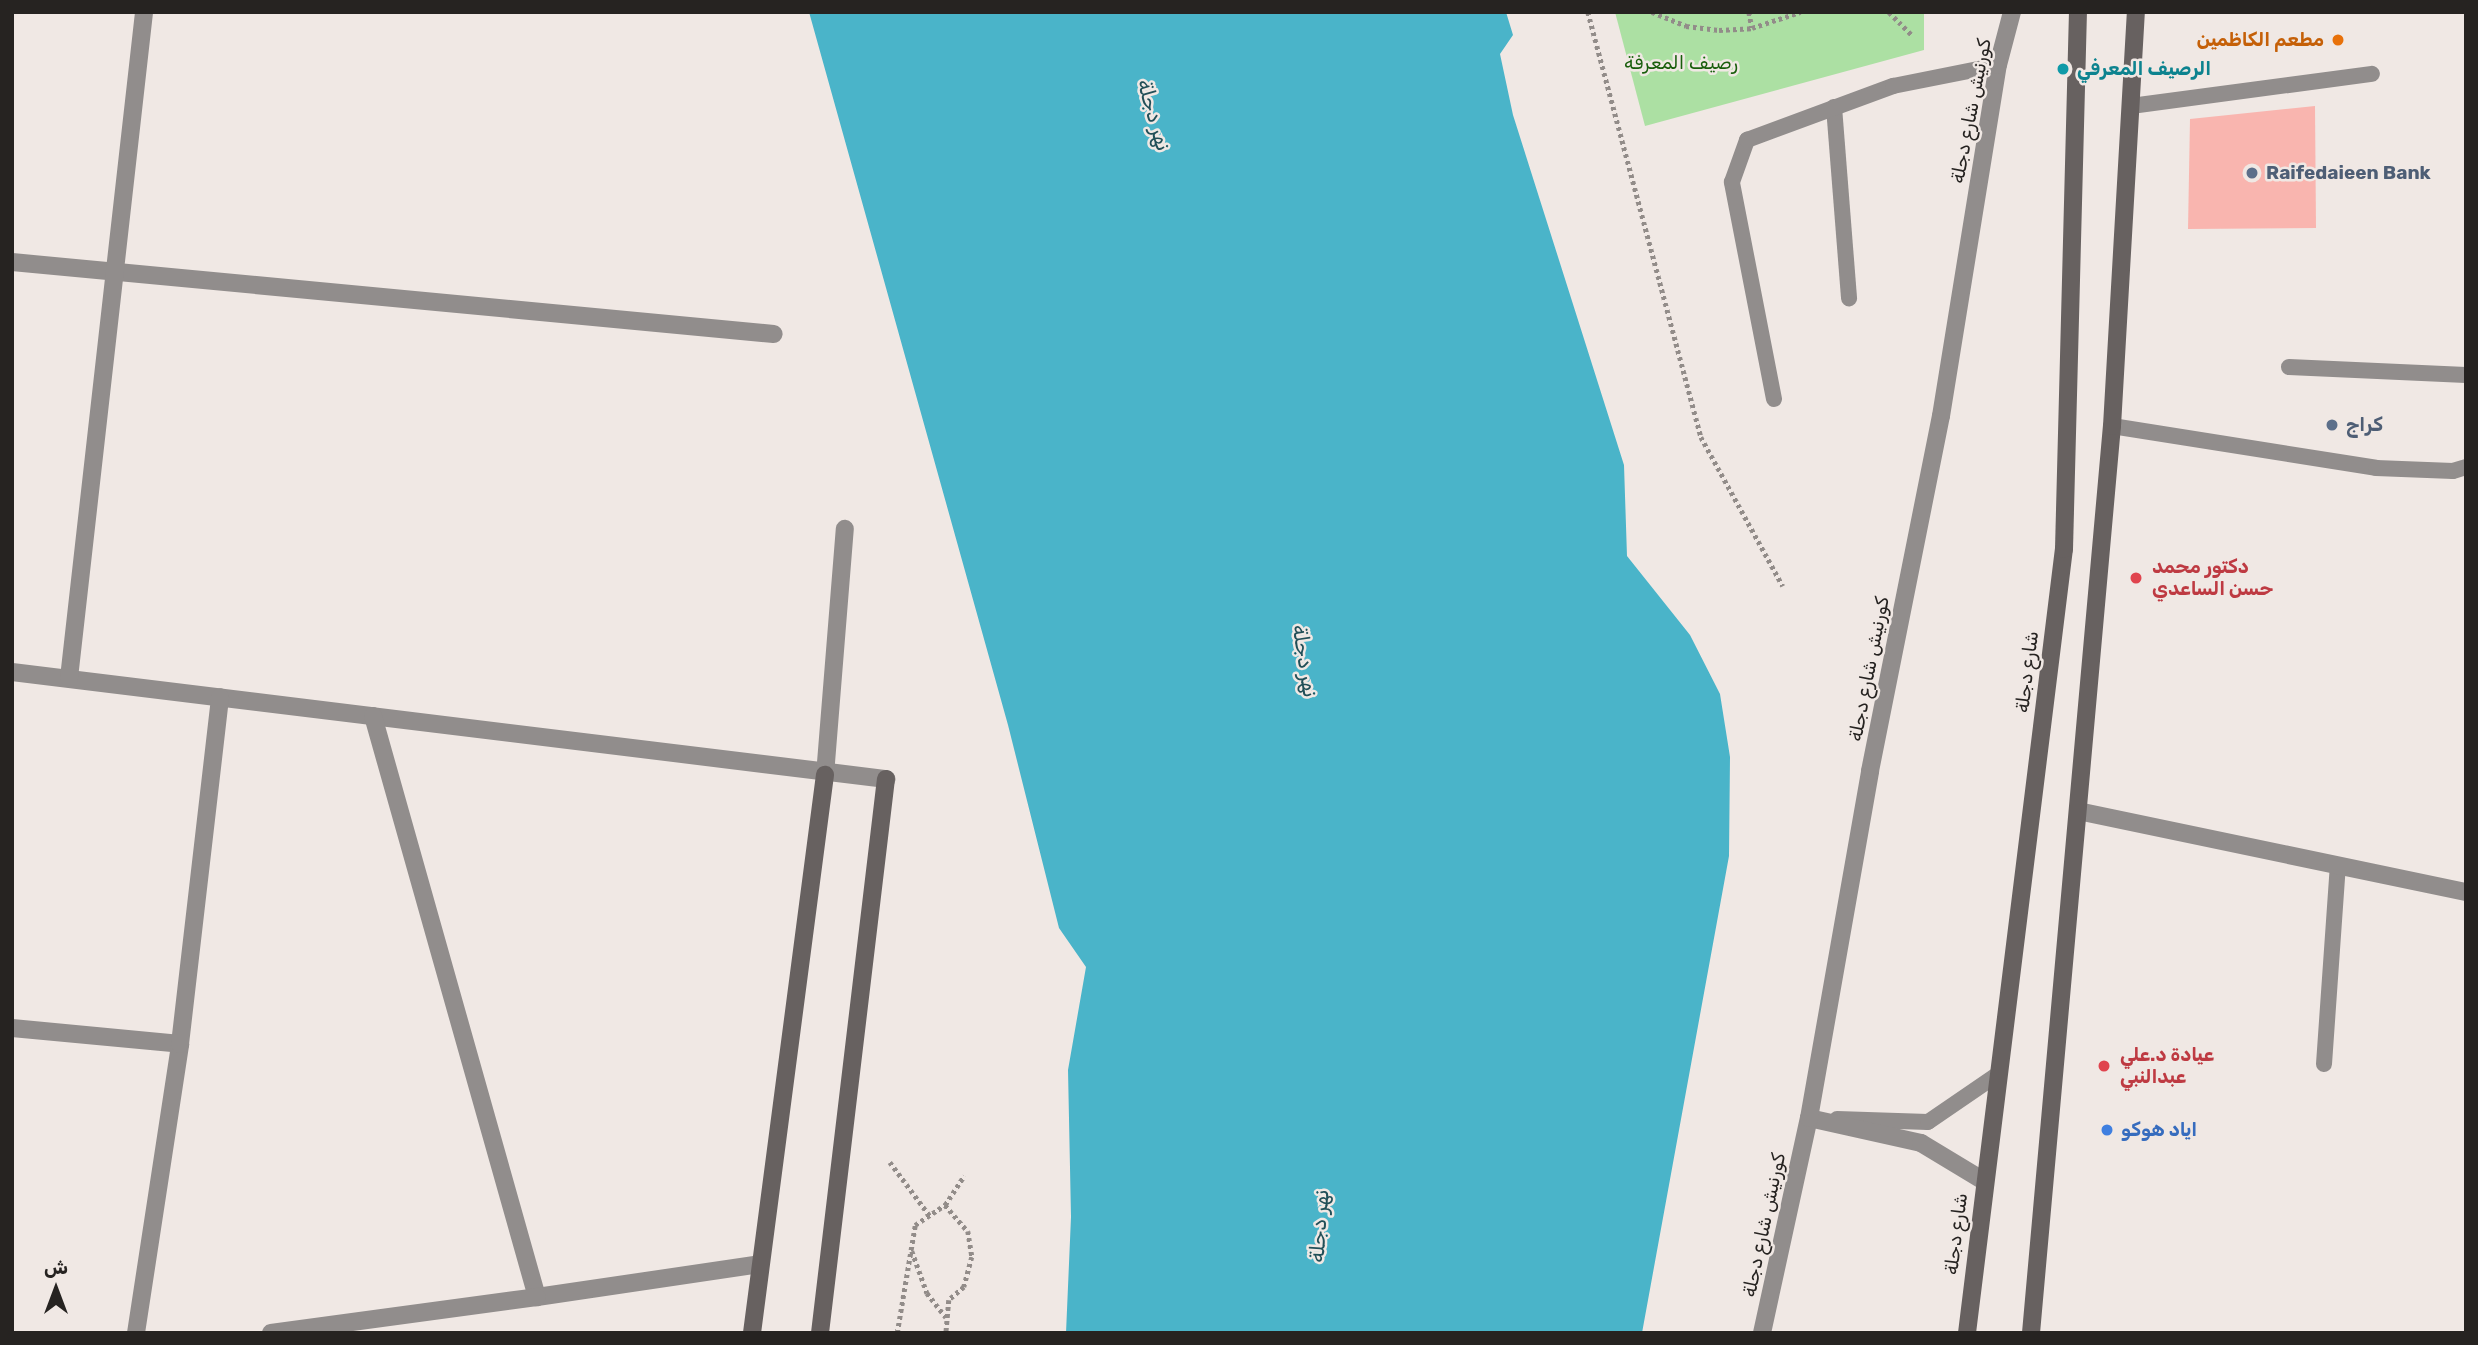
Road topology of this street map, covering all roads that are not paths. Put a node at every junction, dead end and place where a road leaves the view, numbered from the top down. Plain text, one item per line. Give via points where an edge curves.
1 (144, 12) edge
2 (2012, 12) edge
3 (2069, 12) edge
4 (2078, 12) edge
5 (2136, 12) edge
6 (2078, 41) junction
7 (1998, 65) junction
8 (2372, 74) dead end
9 (2131, 106) junction
10 (1834, 107) junction
11 (12, 262) edge
12 (117, 274) junction
13 (1849, 298) dead end
14 (774, 334) dead end
15 (2289, 367) dead end
16 (2466, 375) edge
17 (1774, 399) dead end
18 (2112, 426) junction
19 (2466, 467) edge
20 (845, 529) dead end
21 (12, 672) edge
22 (69, 678) junction
23 (220, 697) junction
24 (373, 716) junction
25 (825, 775) junction
26 (886, 779) joint
27 (2078, 811) junction
28 (2338, 866) junction
29 (2466, 892) edge
30 (12, 1028) edge
31 (180, 1044) junction
32 (2324, 1064) dead end
33 (1998, 1074) junction
34 (1808, 1118) junction
35 (1984, 1181) junction
36 (760, 1264) junction
37 (537, 1297) junction
38 (136, 1333) edge
39 (271, 1333) edge
40 (752, 1333) edge
41 (820, 1333) edge
42 (1762, 1333) edge
43 (1967, 1333) edge
44 (2031, 1333) edge

1 - 12 street
2 - 7 street, كورنيش شارع دجلة
3 - 6 main road
4 - 6 main road, شارع دجلة
5 - 9 main road
6 - 33 main road, شارع دجلة via 2064,549
7 - 10 lane via 1893,86
7 - 34 street, كورنيش شارع دجلة via 1941,416 1870,771
8 - 9 lane
9 - 18 main road
10 - 13 lane
10 - 17 lane via 1746,140 1732,181
11 - 12 street
12 - 14 street
12 - 22 street
15 - 16 lane
18 - 19 lane via 2376,468 2453,471
18 - 27 main road
20 - 25 street
21 - 22 street
22 - 23 street
23 - 24 street
23 - 31 street
24 - 25 street
24 - 37 street
25 - 26 street
25 - 36 main road
26 - 41 main road
27 - 28 street
27 - 44 main road
28 - 29 street
28 - 32 lane
30 - 31 street
31 - 38 street
33 - 34 lane via 1928,1122
33 - 35 main road, شارع دجلة
34 - 35 street via 1921,1143
34 - 42 street, كورنيش شارع دجلة
35 - 43 main road, شارع دجلة
36 - 37 street
36 - 40 main road
37 - 39 street

